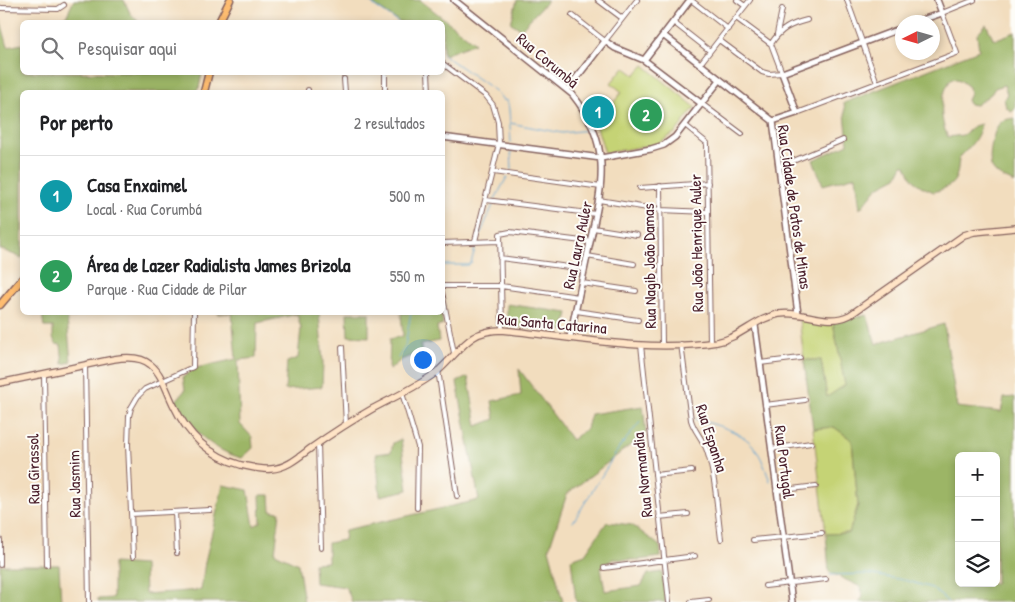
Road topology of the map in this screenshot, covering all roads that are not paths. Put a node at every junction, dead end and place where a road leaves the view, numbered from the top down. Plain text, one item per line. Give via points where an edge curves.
1 (230, 0) edge
2 (454, 0) edge
3 (598, 0) edge
4 (637, 0) edge
5 (690, 0) edge
6 (737, 0) edge
7 (750, 0) edge
8 (848, 0) edge
9 (937, 0) edge
10 (974, 0) edge
11 (64, 5) dead end
12 (745, 6) junction
13 (0, 8) edge
14 (782, 9) dead end
15 (942, 13) junction
16 (572, 15) dead end
17 (936, 15) edge
18 (622, 18) junction
19 (736, 18) junction
20 (220, 20) edge
21 (808, 20) dead end
22 (673, 22) junction
23 (728, 29) junction
24 (895, 31) edge
25 (777, 34) junction
26 (663, 35) junction
27 (720, 40) junction
28 (605, 41) junction
29 (863, 43) junction
30 (771, 44) junction
31 (710, 51) junction
32 (644, 60) junction
33 (700, 64) junction
34 (445, 66) edge
35 (782, 73) junction
36 (208, 75) edge
37 (385, 75) edge
38 (428, 75) edge
39 (344, 79) dead end
40 (720, 80) junction
41 (877, 83) junction
42 (204, 90) edge
43 (345, 90) edge
44 (385, 90) edge
45 (429, 90) edge
46 (567, 90) junction
47 (702, 104) junction
48 (797, 113) junction
49 (773, 121) junction
50 (685, 125) junction
51 (742, 134) dead end
52 (445, 137) edge
53 (844, 140) dead end
54 (499, 144) junction
55 (601, 158) junction
56 (779, 167) junction
57 (493, 172) junction
58 (708, 183) junction
59 (660, 186) junction
60 (601, 187) junction
61 (640, 188) dead end
62 (486, 200) junction
63 (599, 200) junction
64 (660, 210) junction
65 (708, 212) junction
66 (596, 214) junction
67 (593, 228) junction
68 (1015, 228) edge
69 (637, 235) dead end
70 (475, 241) junction
71 (499, 241) junction
72 (590, 242) junction
73 (445, 243) edge
74 (587, 256) junction
75 (500, 258) junction
76 (634, 264) dead end
77 (584, 270) junction
78 (20, 281) edge
79 (582, 283) junction
80 (445, 286) edge
81 (500, 286) junction
82 (636, 292) dead end
83 (579, 297) junction
84 (0, 305) edge
85 (445, 307) edge
86 (576, 311) junction
87 (798, 314) junction
88 (194, 315) edge
89 (638, 320) dead end
90 (755, 325) junction
91 (502, 330) junction
92 (570, 337) junction
93 (710, 343) junction
94 (681, 344) junction
95 (641, 345) junction
96 (342, 346) dead end
97 (662, 346) junction
98 (454, 353) junction
99 (800, 358) dead end
100 (760, 363) junction
101 (84, 365) junction
102 (438, 370) junction
103 (44, 374) junction
104 (162, 380) junction
105 (0, 383) edge
106 (402, 393) junction
107 (806, 400) dead end
108 (765, 405) junction
109 (346, 425) junction
110 (318, 443) junction
111 (811, 443) dead end
112 (771, 449) junction
113 (692, 471) dead end
114 (655, 475) junction
115 (816, 486) dead end
116 (776, 491) junction
117 (457, 496) dead end
118 (417, 508) dead end
119 (210, 510) dead end
120 (175, 512) junction
121 (131, 514) junction
122 (688, 514) dead end
123 (659, 517) junction
124 (822, 533) dead end
125 (782, 537) junction
126 (721, 539) dead end
127 (0, 540) edge
128 (753, 540) dead end
129 (322, 548) dead end
130 (177, 553) dead end
131 (695, 556) dead end
132 (133, 557) dead end
133 (664, 560) junction
134 (0, 565) edge
135 (47, 565) dead end
136 (604, 568) dead end
137 (826, 579) dead end
138 (789, 583) junction
139 (765, 586) dead end
140 (709, 600) dead end
141 (89, 602) edge
142 (669, 602) edge
143 (691, 602) edge
144 (792, 602) edge

1 - 20 main road
2 - 46 street, Rua Corumbá
3 - 18 street
4 - 18 street
5 - 22 street
5 - 23 street
6 - 12 street
7 - 12 street
8 - 29 street
9 - 15 street
10 - 15 street
11 - 13 street via 58,9
12 - 19 street
14 - 25 street
15 - 17 street
15 - 41 street via 957,53
16 - 28 street
18 - 28 street
19 - 23 street
19 - 30 street
21 - 25 street
22 - 26 street
22 - 31 street
23 - 27 street
24 - 29 street
25 - 30 street
26 - 32 street
26 - 33 street, Rua Cidade de Patos de Minas
27 - 31 street
27 - 35 street via 765,74
28 - 32 street
28 - 46 street
29 - 35 street
29 - 41 street
30 - 35 street
31 - 33 street
32 - 47 street
33 - 40 street, Rua Cidade de Patos de Minas
34 - 54 street via 490,100 497,117
35 - 48 street
36 - 42 main road
37 - 44 street
38 - 45 street
39 - 43 street
40 - 47 street
40 - 49 street, Rua Cidade de Patos de Minas
41 - 48 street
46 - 55 street, Rua Corumbá via 592,124
47 - 50 street
47 - 51 street
48 - 49 street
49 - 56 street, Rua Cidade de Patos de Minas
50 - 55 street via 675,138 659,147
50 - 58 street, Rua João Henrique Auler via 707,143
52 - 54 street
53 - 56 street
54 - 55 street
54 - 57 street
55 - 60 street, Rua Laura Auler
56 - 87 street, Rua Cidade de Patos de Minas
57 - 60 street
57 - 62 street
58 - 59 street
58 - 65 street, Rua João Henrique Auler
59 - 61 street
59 - 64 street, Rua Nagib João Damas
60 - 63 street, Rua Laura Auler
62 - 66 street
62 - 70 street
63 - 64 street
63 - 66 street, Rua Laura Auler
64 - 65 street
64 - 97 street, Rua Nagib João Damas
65 - 93 street, Rua João Henrique Auler
66 - 67 street, Rua Laura Auler
67 - 69 street
67 - 72 street, Rua Laura Auler
68 - 87 main road, Rua Santa Catarina via 964,235 845,318 830,320
70 - 71 street
70 - 73 street
71 - 72 street via 500,234 510,232
71 - 75 street
72 - 74 street, Rua Laura Auler
74 - 76 street
74 - 77 street, Rua Laura Auler
75 - 77 street
75 - 81 street
77 - 79 street, Rua Laura Auler
78 - 84 main road
79 - 82 street
79 - 83 street, Rua Laura Auler
80 - 81 street
81 - 83 street
81 - 91 street
83 - 86 street, Rua Laura Auler
85 - 98 street
86 - 89 street
86 - 92 street, Rua Laura Auler
87 - 90 main road, Rua Santa Catarina via 774,315
88 - 104 street via 193,367
90 - 93 main road, Rua Santa Catarina via 729,339
90 - 100 street, Rua Portugal
91 - 92 main road, Rua Santa Catarina
91 - 98 main road, Rua Santa Catarina via 474,336
92 - 95 main road, Rua Santa Catarina
93 - 94 main road, Rua Santa Catarina
94 - 97 main road, Rua Santa Catarina
94 - 126 street, Rua Espanha via 690,420 709,459
95 - 97 main road, Rua Santa Catarina
95 - 114 street, Rua Normandia
96 - 109 street
98 - 102 main road, Rua Santa Catarina
99 - 100 street
100 - 108 street, Rua Portugal
101 - 103 main road, Rua Santa Catarina
101 - 104 main road, Rua Santa Catarina via 114,358 136,358 150,364
101 - 141 street, Rua Jasmim
102 - 106 main road, Rua Santa Catarina
102 - 117 street
103 - 105 main road, Rua Santa Catarina
103 - 135 street, Rua Girassol
104 - 110 main road, Rua Santa Catarina via 187,429 202,445 227,460 274,469 289,464
104 - 121 street via 138,396 129,416
106 - 109 main road, Rua Santa Catarina
106 - 118 street via 418,447
107 - 108 street
108 - 112 street, Rua Portugal
109 - 110 main road, Rua Santa Catarina
110 - 129 street
111 - 112 street
112 - 116 street, Rua Portugal
113 - 114 street
114 - 123 street, Rua Normandia
115 - 116 street
116 - 125 street, Rua Portugal
119 - 120 street
120 - 121 street
120 - 130 street
121 - 132 street
122 - 123 street
123 - 133 street, Rua Normandia
124 - 125 street
125 - 128 street
125 - 138 street, Rua Portugal
127 - 134 street
131 - 133 street
133 - 136 street
133 - 142 street, Rua Normandia
137 - 138 street
138 - 139 street
138 - 144 street, Rua Portugal
140 - 143 street

